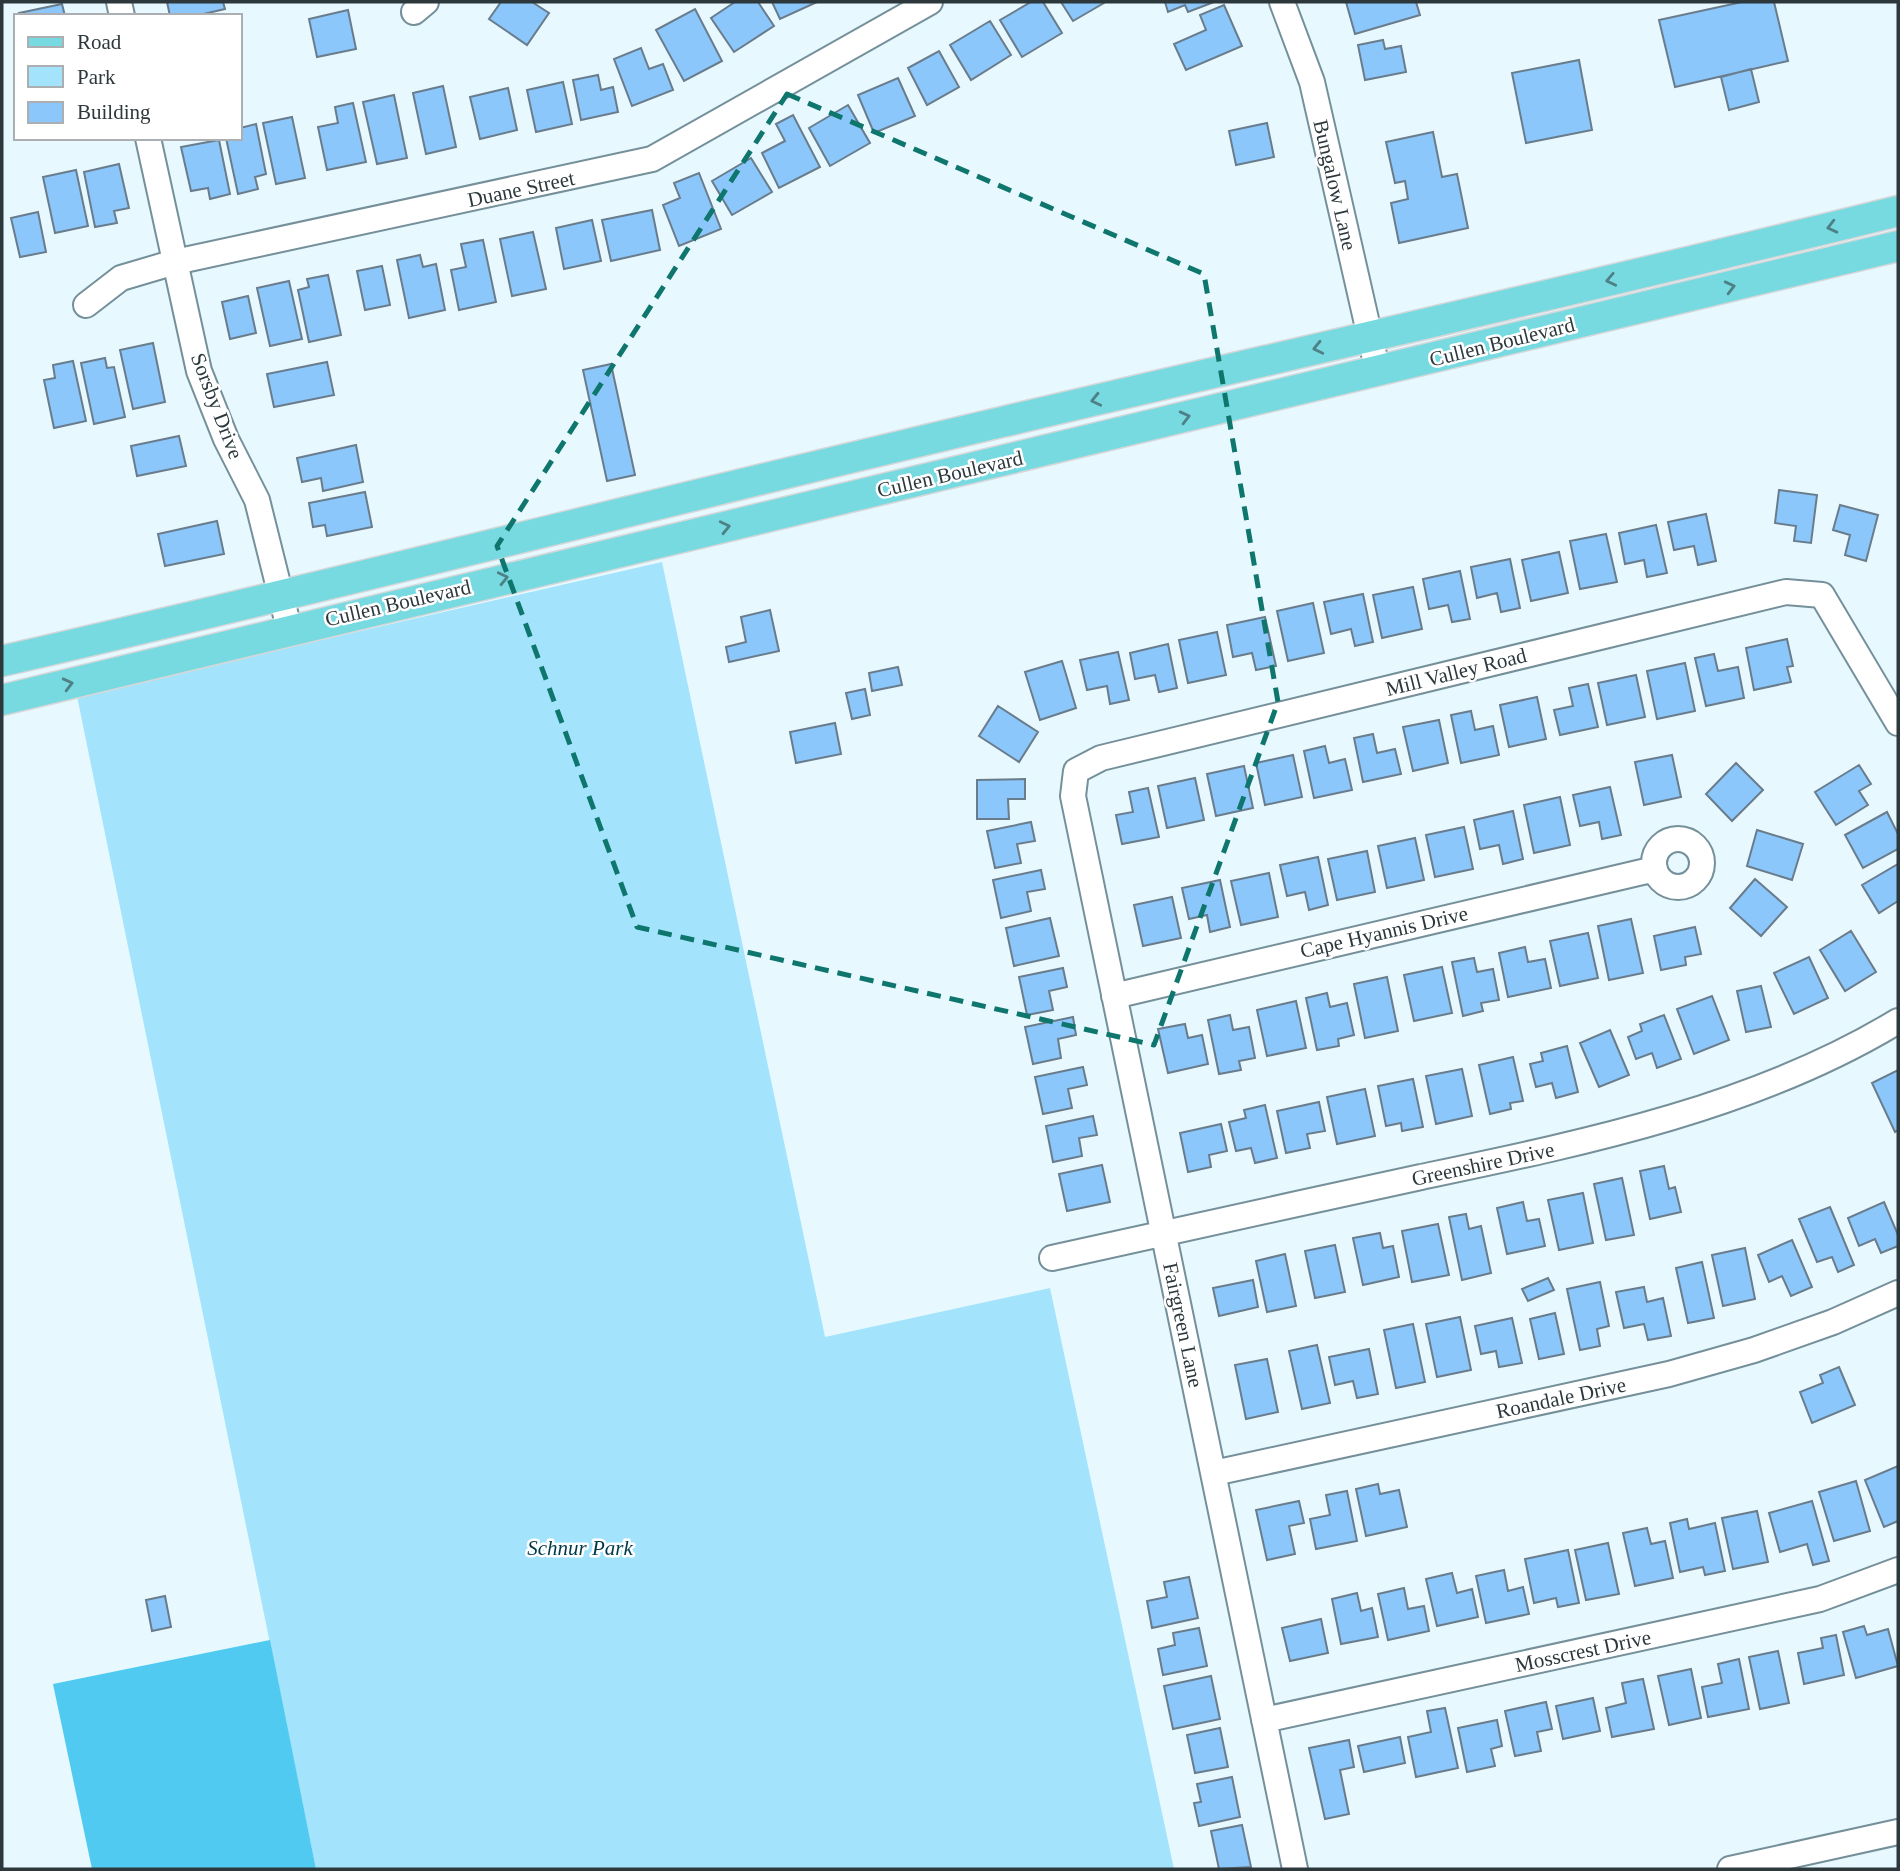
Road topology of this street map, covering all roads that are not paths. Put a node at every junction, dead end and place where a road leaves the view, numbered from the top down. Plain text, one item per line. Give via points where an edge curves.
1 (930, 2) edge
2 (1282, 2) edge
3 (148, 140) edge
4 (1898, 211) edge
5 (1898, 246) edge
6 (175, 262) junction
7 (1676, 266) junction
8 (1682, 299) junction
9 (86, 304) dead end
10 (1370, 336) junction
11 (1378, 372) junction
12 (996, 423) junction
13 (1004, 461) junction
14 (627, 513) junction
15 (635, 548) junction
16 (281, 597) junction
17 (289, 628) junction
18 (2, 661) edge
19 (2, 700) edge
20 (1898, 723) edge
21 (1074, 782) joint
22 (1655, 869) dead end
23 (1114, 996) junction
24 (1898, 1021) edge
25 (1163, 1232) junction
26 (1052, 1258) dead end
27 (1898, 1293) edge
28 (1214, 1473) junction
29 (1898, 1570) edge
30 (1264, 1720) junction
31 (1898, 1832) edge
32 (1295, 1869) edge
33 (1730, 1869) edge

1 - 6 street, Duane Street via 653,159
2 - 10 street, Bungalow Lane via 1312,82
3 - 6 street, Sorsby Drive
4 -> 7 main road, Cullen Boulevard
8 -> 5 main road, Cullen Boulevard
6 - 9 street, Duane Street via 121,278
6 - 16 street, Sorsby Drive via 199,371 257,500
7 - 8 main road
7 -> 10 main road, Cullen Boulevard
8 - 11 main road, Cullen Boulevard
10 - 11 street, Bungalow Lane
10 -> 12 main road, Cullen Boulevard
13 -> 11 main road, Cullen Boulevard
12 - 13 main road
12 - 14 main road, Cullen Boulevard
15 -> 13 main road, Cullen Boulevard
14 - 15 main road
14 - 16 main road, Cullen Boulevard
17 -> 15 main road, Cullen Boulevard
16 - 17 street, Sorsby Drive
16 - 18 main road, Cullen Boulevard
19 -> 17 main road, Cullen Boulevard
20 - 21 street, Mill Valley Road via 1822,595 1786,592 1101,758 1076,771
21 - 23 street, Fairgreen Lane via 1073,796
22 - 23 street, Cape Hyannis Drive
23 - 25 street, Fairgreen Lane
24 - 25 street, Greenshire Drive via 1749,1091 1622,1131
25 - 26 street, Greenshire Drive
25 - 28 street, Fairgreen Lane
27 - 28 street, Roandale Drive via 1780,1341 1669,1374
28 - 30 street, Fairgreen Lane
29 - 30 street, Mosscrest Drive via 1820,1598
30 - 32 street, Fairgreen Lane
31 - 33 street

